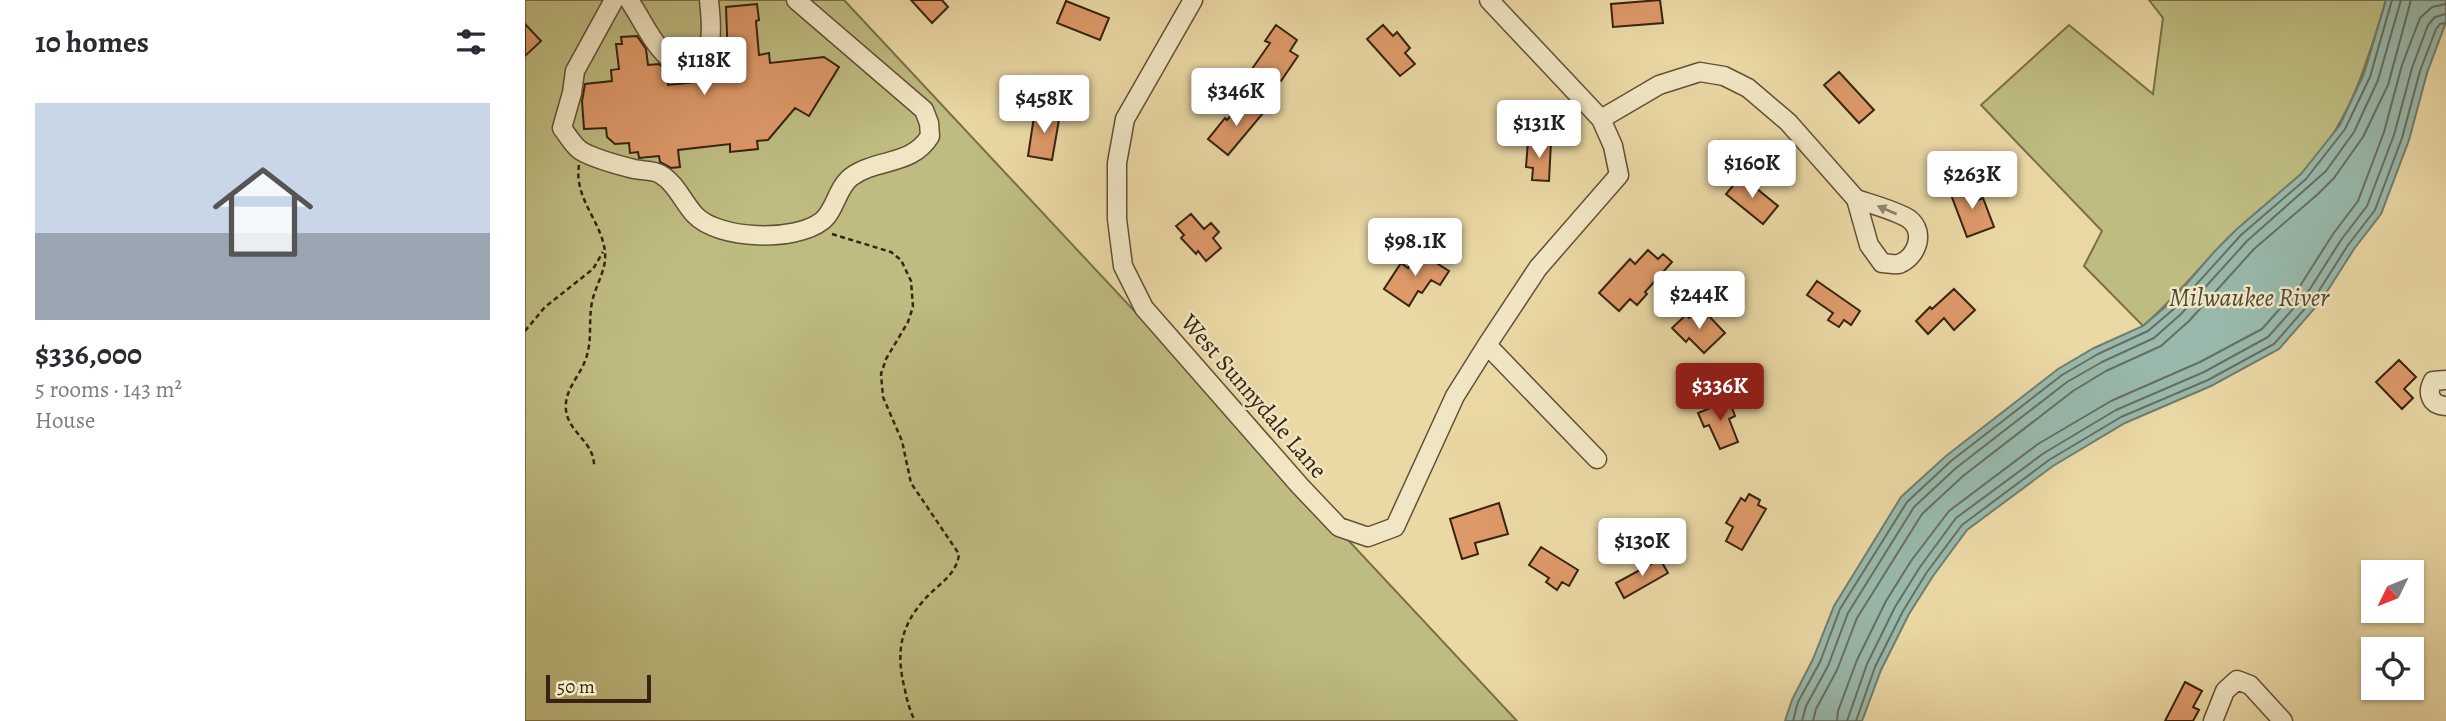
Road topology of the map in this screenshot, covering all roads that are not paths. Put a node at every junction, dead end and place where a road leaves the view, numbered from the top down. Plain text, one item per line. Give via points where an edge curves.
1 (614, 0) edge
2 (631, 0) edge
3 (709, 0) edge
4 (796, 0) edge
5 (1193, 0) edge
6 (1489, 0) edge
7 (1601, 119) junction
8 (1856, 199) dead end
9 (1487, 345) junction
10 (2446, 380) edge
11 (2446, 406) edge
12 (1597, 458) dead end
13 (2213, 721) edge
14 (2283, 721) edge

1 - 4 street via 575,71 562,128 581,152 658,172 696,217 723,231 752,236 815,225 825,219 850,178 916,153 930,136 924,110
2 - 3 street via 671,60 689,66 706,55 710,46
5 - 9 street, West Sunnydale Lane via 1125,119 1117,163 1123,266 1143,307 1339,527 1368,537 1395,527 1455,397
6 - 7 street
7 - 8 street via 1659,85 1700,72 1724,76 1771,106
7 - 9 street via 1619,175 1538,268
9 - 12 street
10 - 11 street via 2433,381 2429,396
13 - 14 street via 2225,691 2237,680 2250,685

